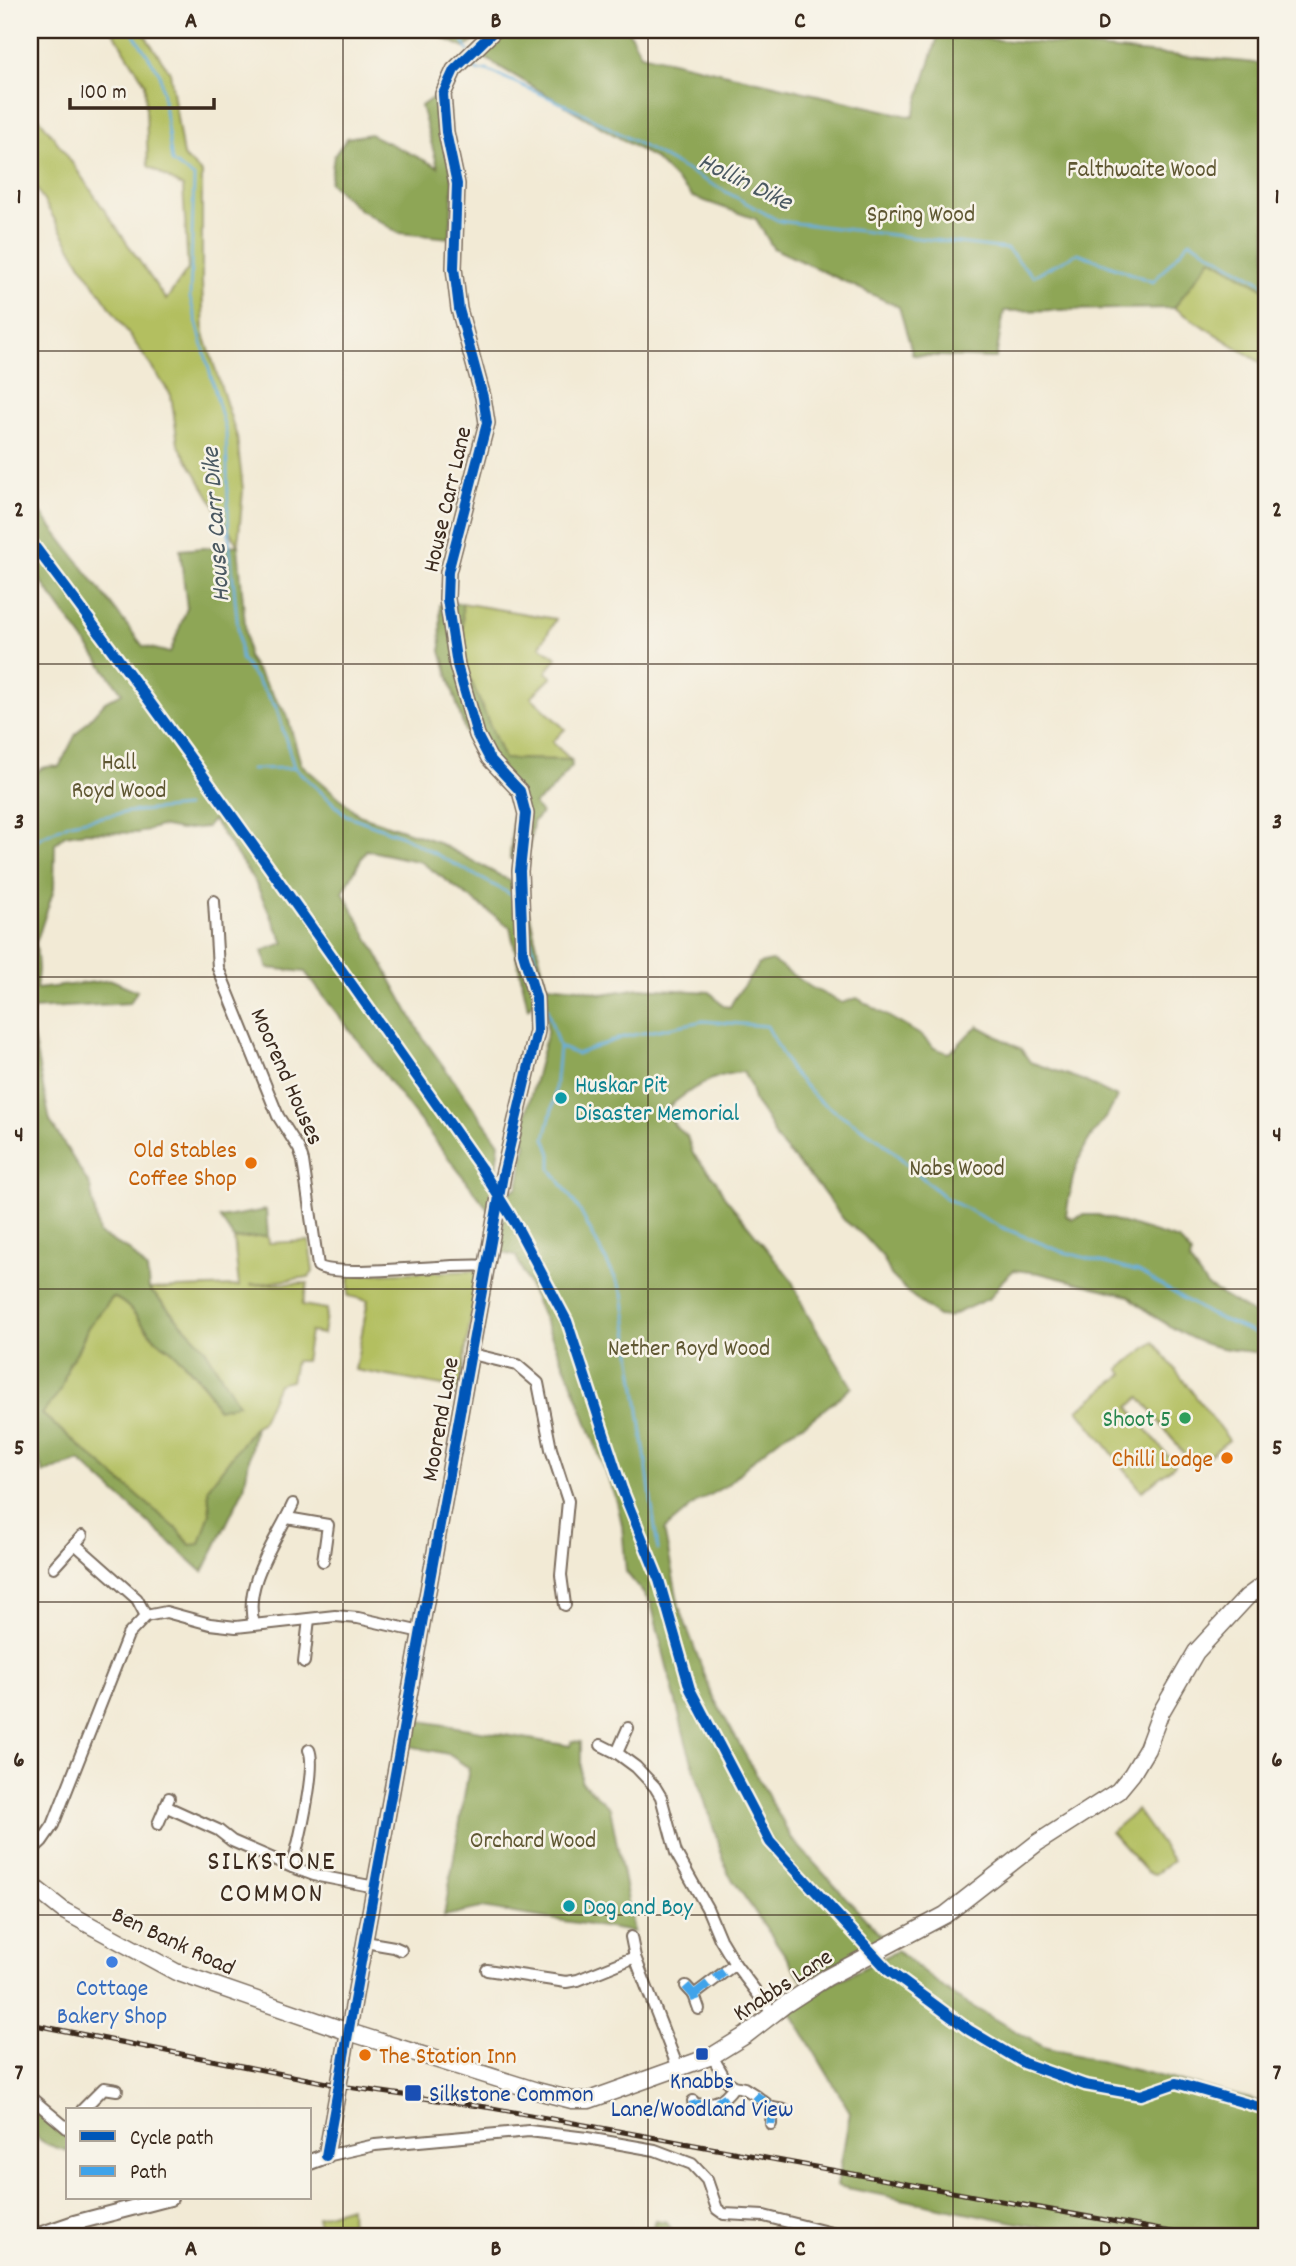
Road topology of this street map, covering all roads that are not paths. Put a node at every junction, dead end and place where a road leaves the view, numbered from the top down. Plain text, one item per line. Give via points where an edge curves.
1 (495, 30) edge
2 (526, 814) joint
3 (214, 901) dead end
4 (488, 1266) junction
5 (472, 1354) junction
6 (293, 1504) dead end
7 (287, 1518) junction
8 (323, 1561) dead end
9 (60, 1565) dead end
10 (1266, 1583) edge
11 (565, 1605) dead end
12 (146, 1616) junction
13 (309, 1619) junction
14 (254, 1625) junction
15 (421, 1632) junction
16 (304, 1662) dead end
17 (628, 1728) dead end
18 (601, 1745) dead end
19 (309, 1750) dead end
20 (617, 1753) junction
21 (158, 1824) dead end
22 (30, 1852) edge
23 (292, 1867) junction
24 (30, 1884) edge
25 (375, 1886) junction
26 (631, 1937) dead end
27 (365, 1942) junction
28 (401, 1950) dead end
29 (635, 1957) junction
30 (735, 1964) junction
31 (487, 1969) dead end
32 (685, 1986) dead end
33 (694, 1995) junction
34 (699, 2009) dead end
35 (773, 2014) junction
36 (349, 2032) junction
37 (712, 2056) junction
38 (678, 2068) junction
39 (734, 2086) junction
40 (117, 2090) dead end
41 (30, 2097) edge
42 (693, 2101) dead end
43 (84, 2108) edge
44 (772, 2108) junction
45 (784, 2110) dead end
46 (771, 2124) dead end
47 (66, 2127) edge
48 (326, 2155) junction
49 (312, 2161) edge
50 (162, 2200) edge
51 (36, 2236) edge
52 (843, 2236) edge

1 - 2 street, House Carr Lane via 454,70 443,94 457,184 457,296 486,423 448,572 447,599 457,664 477,735 489,758 520,791
2 - 4 street, Moorend Lane via 520,871 523,953 536,998 537,1031 509,1146
3 - 4 street, Moorend Houses via 218,968 278,1116 299,1149 318,1266 350,1271
4 - 5 street, Moorend Lane
5 - 11 street via 517,1365 538,1383 551,1449 568,1501 561,1575
5 - 15 street, Moorend Lane
6 - 7 street
7 - 8 street via 328,1525
7 - 14 street via 256,1583
9 - 12 street via 79,1540 137,1599
10 - 35 main road, Knabbs Lane via 1196,1652 1160,1714 1147,1749 1118,1791 1037,1843 945,1915 826,1978
12 - 14 street via 166,1612 222,1625
12 - 22 street via 128,1635 53,1825
13 - 14 street
13 - 15 street via 358,1618
13 - 16 street
15 - 25 street, Moorend Lane
17 - 20 street
18 - 20 street
19 - 23 street via 310,1779
20 - 30 street via 648,1779 661,1797 676,1853
21 - 23 street via 167,1802 232,1841
23 - 25 street
24 - 36 main road, Ben Bank Road via 75,1917 176,1972
25 - 27 street, Moorend Lane
26 - 29 street
27 - 28 street
27 - 36 street, Moorend Lane
29 - 31 street via 566,1982
29 - 38 street
30 - 33 street
30 - 35 street
32 - 33 street
33 - 34 street
35 - 37 main road, Knabbs Lane
36 - 38 main road, Knabbs Lane via 572,2100 589,2100
36 - 48 street, Moorend Lane
37 - 38 main road, Knabbs Lane
37 - 39 street
39 - 42 street via 717,2103 694,2105
39 - 44 street
40 - 43 street via 104,2088
41 - 47 street
44 - 45 street
44 - 46 street
48 - 49 street
48 - 52 street via 529,2131 587,2138 663,2153 692,2164 707,2180 717,2209 724,2214 764,2216
50 - 51 street

